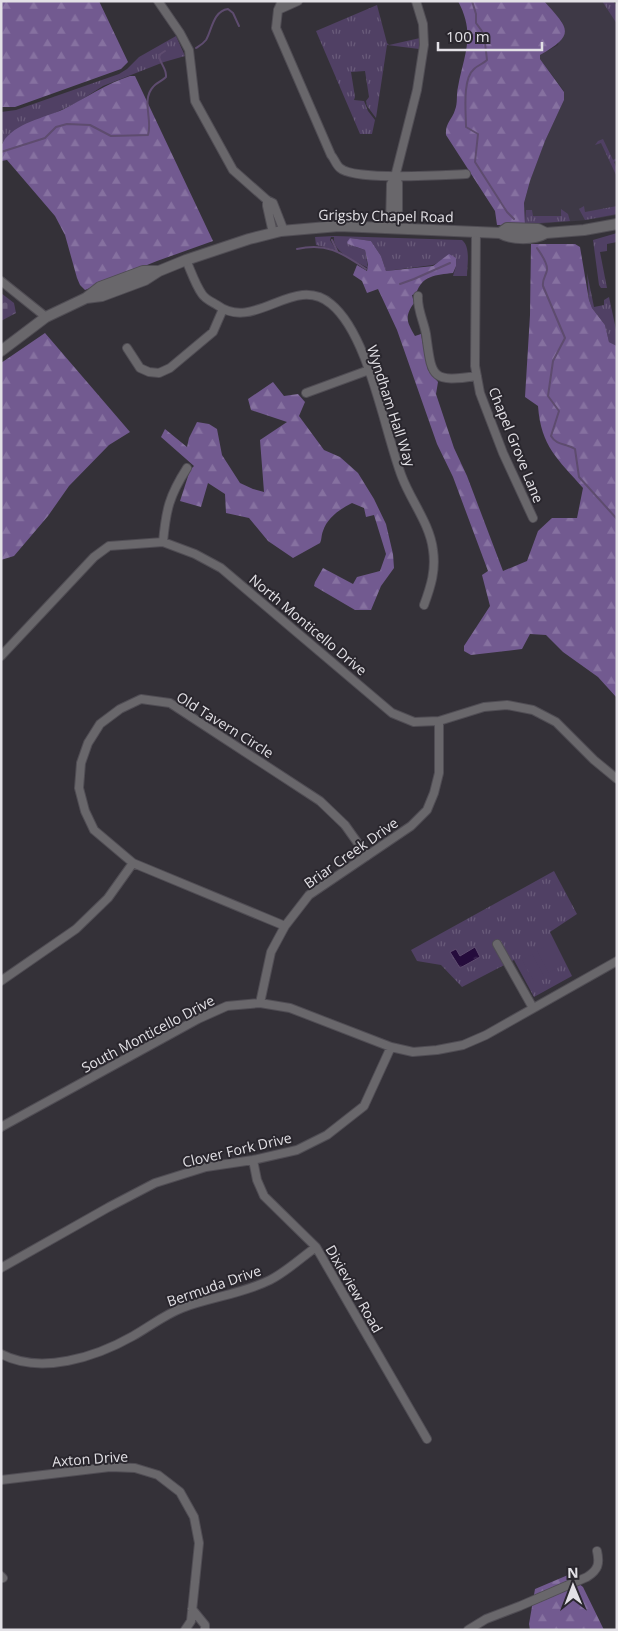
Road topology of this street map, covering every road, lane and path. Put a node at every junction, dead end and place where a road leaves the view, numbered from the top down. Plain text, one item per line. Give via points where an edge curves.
1 (158, 1) edge
2 (282, 1) edge
3 (298, 1) edge
4 (416, 1) edge
5 (278, 10) junction
6 (466, 174) dead end
7 (395, 176) junction
8 (267, 200) junction
9 (617, 224) edge
10 (394, 228) junction
11 (284, 231) junction
12 (476, 231) junction
13 (273, 233) junction
14 (186, 260) junction
15 (1, 281) edge
16 (418, 296) dead end
17 (223, 310) junction
18 (46, 317) junction
19 (127, 348) dead end
20 (1, 351) edge
21 (369, 370) junction
22 (477, 376) junction
23 (306, 394) dead end
24 (187, 468) dead end
25 (533, 518) dead end
26 (163, 542) junction
27 (424, 605) dead end
28 (1, 656) edge
29 (439, 721) junction
30 (617, 779) edge
31 (368, 856) junction
32 (133, 863) junction
33 (285, 926) junction
34 (497, 944) dead end
35 (617, 961) edge
36 (1, 981) edge
37 (260, 1003) junction
38 (533, 1008) junction
39 (391, 1047) junction
40 (1, 1127) edge
41 (253, 1160) junction
42 (316, 1247) junction
43 (1, 1268) edge
44 (1, 1354) edge
45 (427, 1439) dead end
46 (1, 1480) edge
47 (597, 1551) dead end
48 (192, 1609) junction
49 (185, 1630) edge
50 (205, 1630) edge
51 (468, 1630) edge

1 - 8 street via 189,50 195,101 233,170
2 - 5 street
3 - 5 street
4 - 7 street via 423,24 424,45 417,90
5 - 7 street via 276,28 339,168 350,173
6 - 7 street
7 - 10 street via 398,183
8 - 11 street via 273,203
8 - 13 street
9 - 12 street, Grigsby Chapel Road via 546,234 538,229 507,228 500,233
10 - 11 street, Grigsby Chapel Road via 340,226
10 - 12 street, Grigsby Chapel Road
11 - 13 street, Grigsby Chapel Road
12 - 22 street, Chapel Grove Lane
13 - 14 street, Grigsby Chapel Road
14 - 17 street via 203,295
14 - 18 street, Grigsby Chapel Road via 159,270 145,280 102,296 86,298
15 - 18 street
16 - 22 street via 434,373 448,379
17 - 19 street via 213,332 170,368 159,373 140,368
17 - 21 street, Wyndham Hall Way via 248,312 299,294 314,295 330,303 349,324
18 - 20 street, Grigsby Chapel Road
21 - 23 street
21 - 27 street, Wyndham Hall Way via 402,478 433,547 435,566
22 - 25 street, Chapel Grove Lane via 503,453
24 - 26 street via 174,488 165,515
26 - 28 street, North Monticello Drive via 109,546 94,557
26 - 29 street, North Monticello Drive via 221,568 392,713 414,722
29 - 30 street, North Monticello Drive via 484,707 508,705 533,710 556,722
29 - 31 street, Briar Creek Drive via 438,773 427,810 411,826
31 - 32 street, Old Tavern Circle via 345,825 320,801 170,703 141,699 100,724 81,763 79,788 94,830
31 - 33 street, Briar Creek Drive via 309,896
32 - 33 street, Old Tavern Circle
32 - 36 street via 108,898 76,929
33 - 37 street, Briar Creek Drive via 271,952
34 - 38 street
35 - 38 street, South Monticello Drive
37 - 39 street, South Monticello Drive via 290,1008
37 - 40 street, South Monticello Drive via 227,1006 198,1019
38 - 39 street, South Monticello Drive via 463,1045 413,1052
39 - 41 street, Clover Fork Drive via 364,1106 327,1135 297,1150
41 - 42 street, Dixieview Road via 264,1196
41 - 43 street, Clover Fork Drive via 206,1167 155,1183
42 - 44 street, Bermuda Drive via 271,1280 182,1308 104,1350 49,1362 22,1362
42 - 45 street, Dixieview Road
46 - 48 street, Axton Drive via 110,1467 135,1468 158,1475 180,1492 194,1517 200,1543
47 - 51 street via 598,1565 587,1577 486,1619
48 - 49 street, Axton Drive via 191,1621
48 - 50 street via 205,1625

